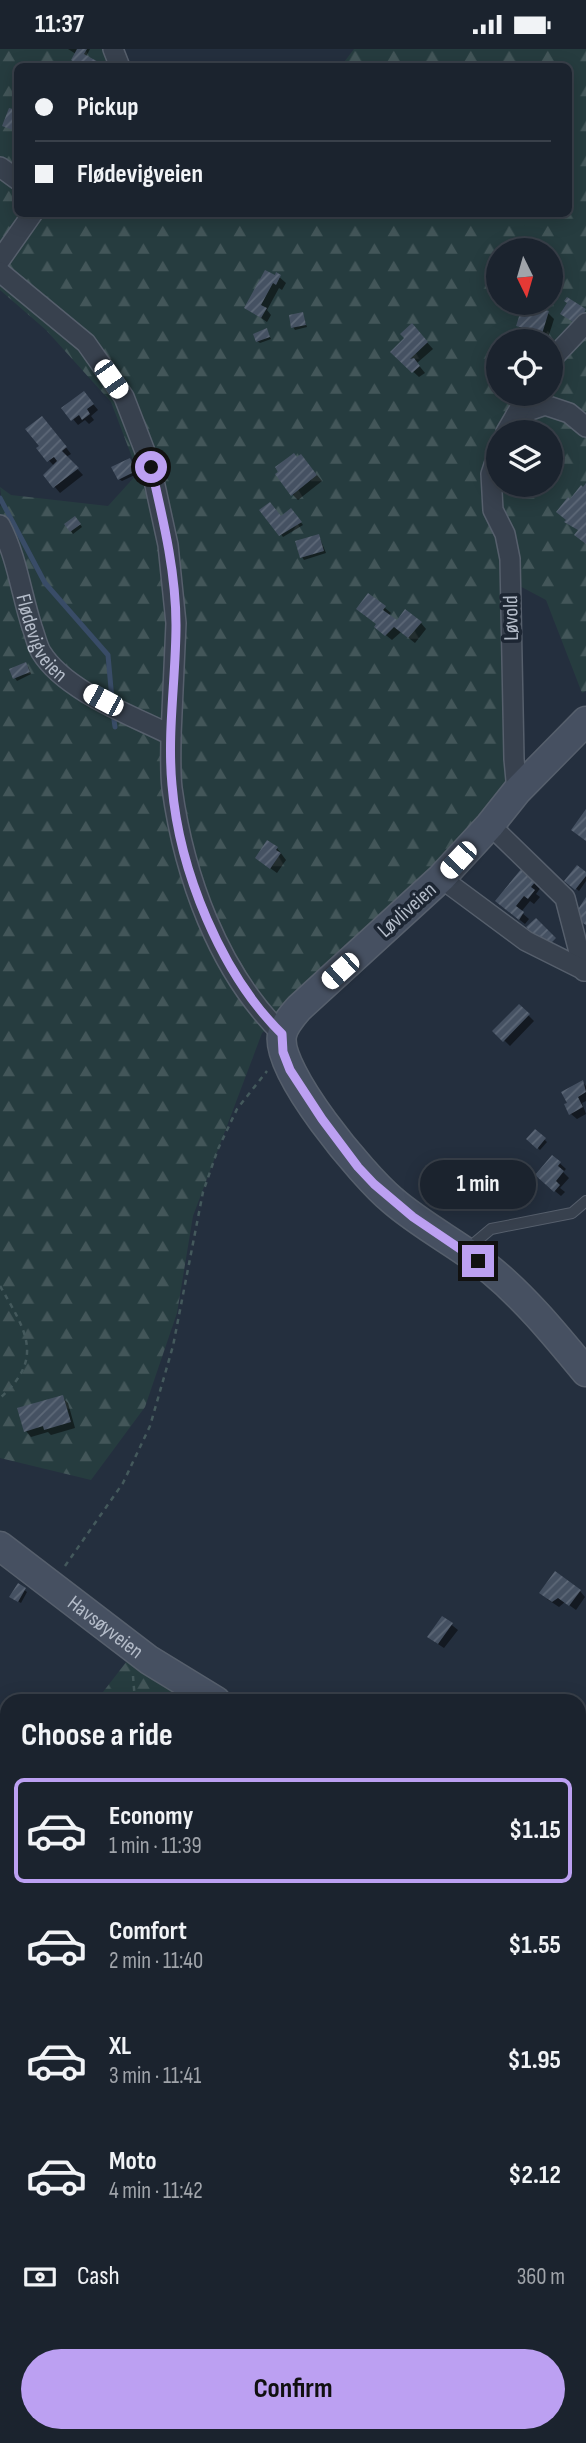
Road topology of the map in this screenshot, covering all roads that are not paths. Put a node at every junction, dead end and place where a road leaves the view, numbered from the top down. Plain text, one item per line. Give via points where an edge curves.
1 (30, 217) edge
2 (0, 260) edge
3 (0, 272) edge
4 (586, 323) edge
5 (563, 347) edge
6 (521, 406) edge
7 (516, 415) junction
8 (513, 420) edge
9 (586, 427) edge
10 (492, 497) edge
11 (0, 525) edge
12 (586, 720) edge
13 (171, 735) junction
14 (517, 791) junction
15 (490, 825) junction
16 (441, 878) junction
17 (585, 971) edge
18 (282, 1043) junction
19 (586, 1201) edge
20 (466, 1251) junction
21 (586, 1372) edge
22 (0, 1546) edge
23 (205, 1694) edge

1 - 2 street
3 - 13 street via 86,343 124,397 151,467 168,545 176,623
4 - 5 street
6 - 7 street
7 - 8 street
7 - 9 street via 545,405 569,413
10 - 14 street, Løvold via 510,559
11 - 13 street, Flødevigveien via 10,544 41,652 63,677
12 - 14 main road, Løvliveien
13 - 18 street via 172,786 183,849 198,897 226,959
14 - 15 main road, Løvliveien
15 - 16 main road, Løvliveien
15 - 17 street via 565,898
16 - 17 street via 526,941
16 - 18 main road, Løvliveien via 299,1008
18 - 20 main road via 310,1102 374,1184 413,1217
19 - 20 lane via 572,1213 491,1229
20 - 21 main road via 542,1318
22 - 23 main road, Havsøyveien via 149,1660

